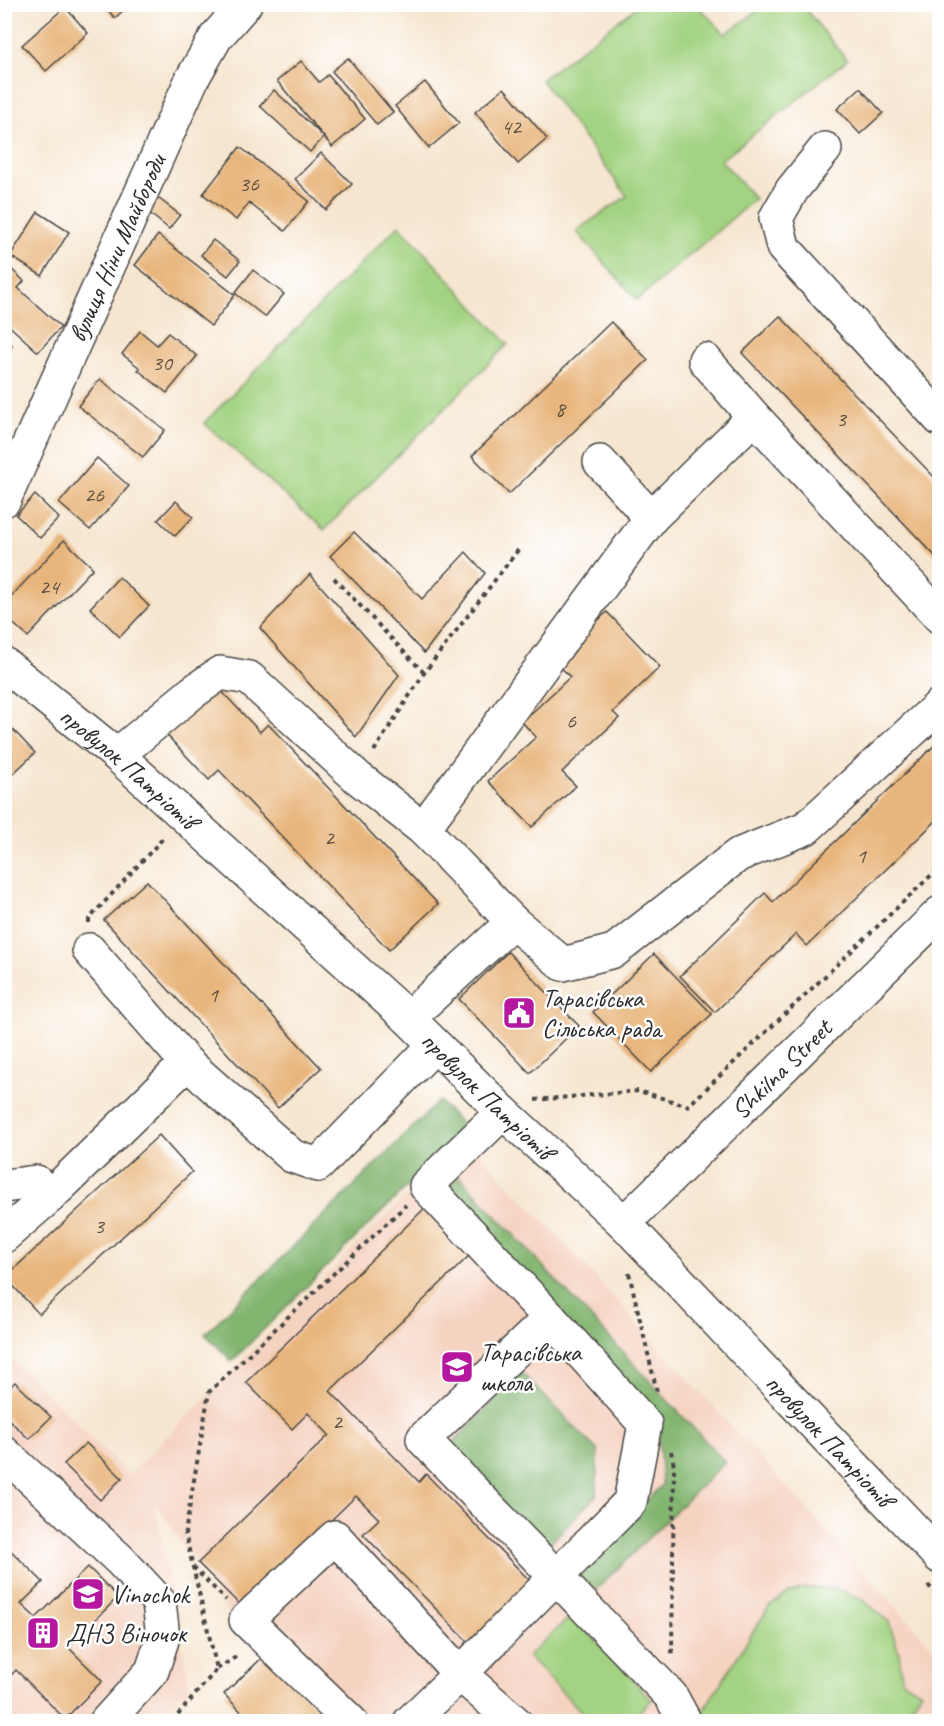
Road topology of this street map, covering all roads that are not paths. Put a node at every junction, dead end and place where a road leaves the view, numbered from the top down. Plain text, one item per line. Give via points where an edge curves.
1 (245, 4) edge
2 (825, 149) dead end
3 (705, 360) dead end
4 (754, 417) junction
5 (939, 419) edge
6 (600, 462) dead end
7 (4, 500) edge
8 (651, 518) junction
9 (939, 617) edge
10 (4, 664) edge
11 (939, 705) edge
12 (117, 754) junction
13 (423, 829) junction
14 (939, 913) edge
15 (513, 922) junction
16 (89, 950) road end
17 (408, 1018) junction
18 (434, 1046) junction
19 (187, 1063) junction
20 (516, 1103) junction
21 (4, 1186) edge
22 (50, 1196) junction
23 (624, 1223) junction
24 (4, 1236) edge
25 (550, 1318) junction
26 (4, 1453) edge
27 (939, 1557) edge
28 (556, 1578) junction
29 (460, 1674) junction
30 (684, 1720) edge
31 (106, 1722) edge
32 (351, 1722) edge
33 (410, 1722) edge
34 (515, 1722) edge

1 - 7 street, вулиця Ніни Майбороди via 216,37 192,79
2 - 5 street via 792,190 776,218 783,247
3 - 4 street
4 - 8 street
4 - 9 street
6 - 8 street
8 - 13 street
10 - 12 street, провулок Патріотів
11 - 15 street via 806,828 738,855 614,951 563,964
12 - 13 street via 220,673 249,678 357,777
12 - 17 street, провулок Патріотів
13 - 15 street
14 - 23 street, Shkilna Street
15 - 17 street
16 - 19 street
17 - 18 street, провулок Патріотів
18 - 19 street via 318,1165 292,1156
18 - 20 street, провулок Патріотів
19 - 22 street
20 - 23 street, провулок Патріотів
20 - 25 street via 426,1186
21 - 22 street via 36,1182
22 - 24 street
23 - 27 street, провулок Патріотів
25 - 28 street via 645,1424 630,1502
25 - 28 street via 423,1439
26 - 31 street via 120,1560 159,1602 164,1637 152,1671
28 - 29 street
28 - 30 street via 671,1696
29 - 32 street via 335,1537 246,1620
29 - 33 street
29 - 34 street

